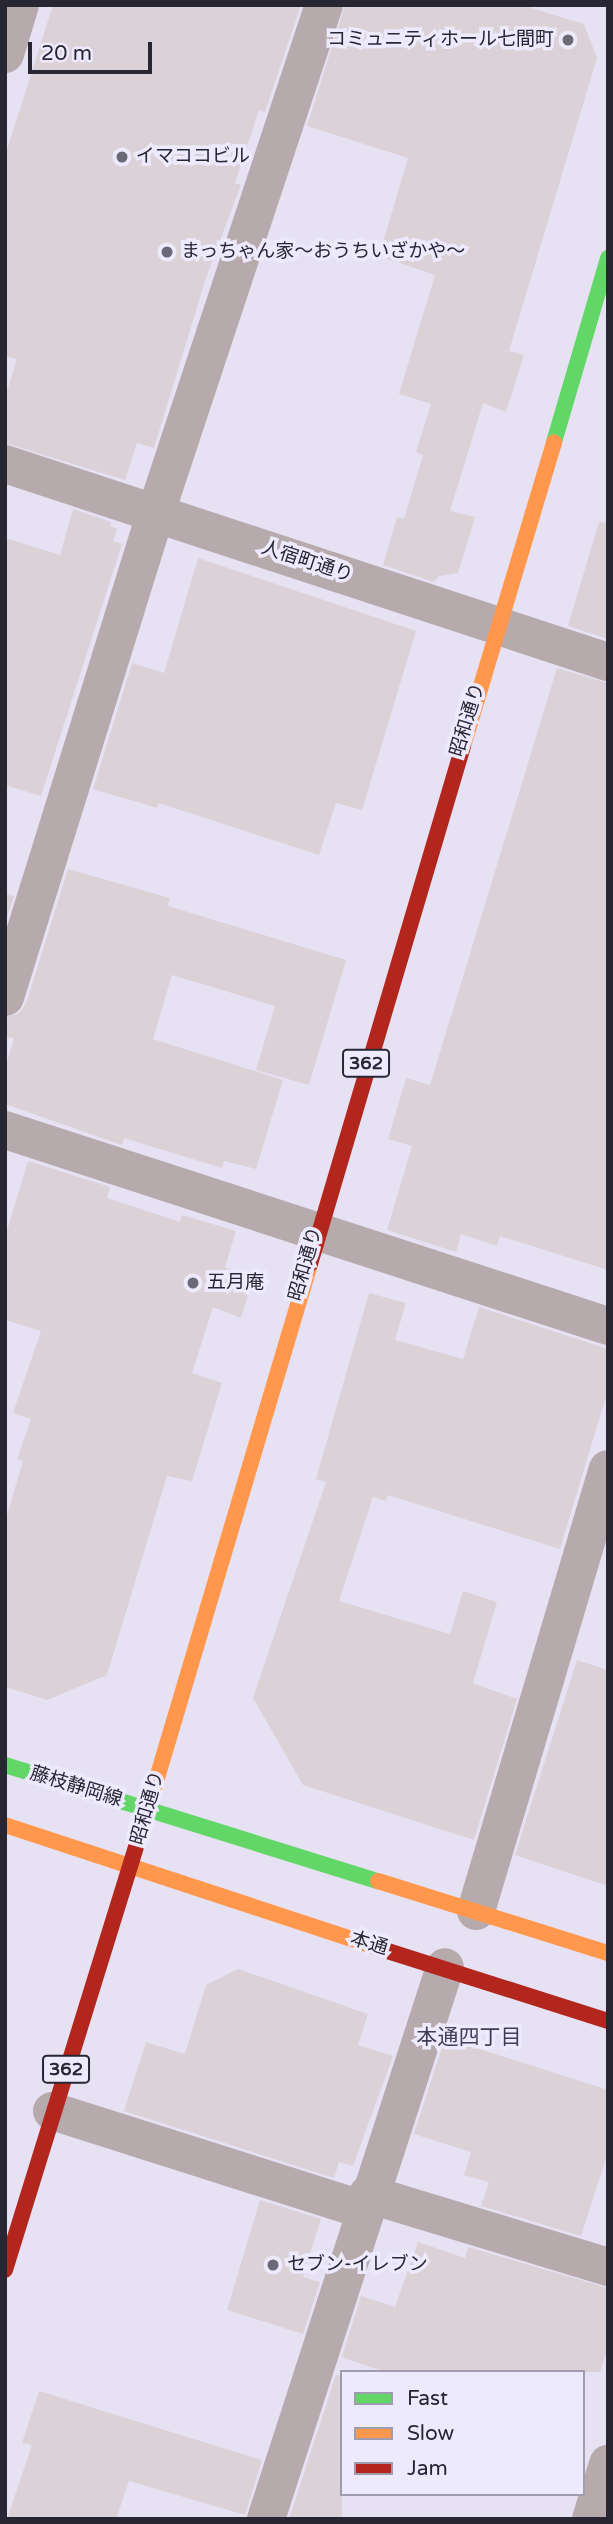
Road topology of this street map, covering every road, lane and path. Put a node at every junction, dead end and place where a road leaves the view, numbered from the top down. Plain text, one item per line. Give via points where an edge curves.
1 (20, 5) edge
2 (324, 5) edge
3 (5, 54) edge
4 (608, 258) edge
5 (5, 464) edge
6 (156, 513) junction
7 (497, 623) junction
8 (608, 662) edge
9 (5, 997) edge
10 (5, 1130) edge
11 (316, 1229) junction
12 (608, 1326) edge
13 (608, 1469) edge
14 (5, 1765) edge
15 (147, 1809) junction
16 (5, 1825) edge
17 (130, 1870) junction
18 (476, 1911) junction
19 (608, 1953) edge
20 (445, 1967) junction
21 (608, 2021) edge
22 (52, 2111) junction
23 (366, 2202) junction
24 (608, 2267) edge
25 (5, 2270) edge
26 (608, 2464) edge
27 (266, 2519) edge
28 (591, 2519) edge

1 - 3 street
2 - 6 street
4 - 7 main road, 昭和通り / 362
5 - 6 street, 人宿町通り
6 - 7 street, 人宿町通り
6 - 9 street
7 - 8 street, 人宿町通り
7 - 11 main road, 昭和通り / 362
10 - 11 street
11 - 12 street
11 - 15 main road, 昭和通り / 362
13 - 18 street
14 - 15 main road, 藤枝静岡線
15 - 17 main road, 昭和通り / 362
15 - 18 main road
16 - 17 main road
17 - 20 main road, 本通
17 - 22 main road, 昭和通り / 362
18 - 19 main road
20 - 21 main road, 本通
20 - 23 street
22 - 23 street
22 - 25 main road, 昭和通り / 362
23 - 24 street
23 - 27 street
26 - 28 street

